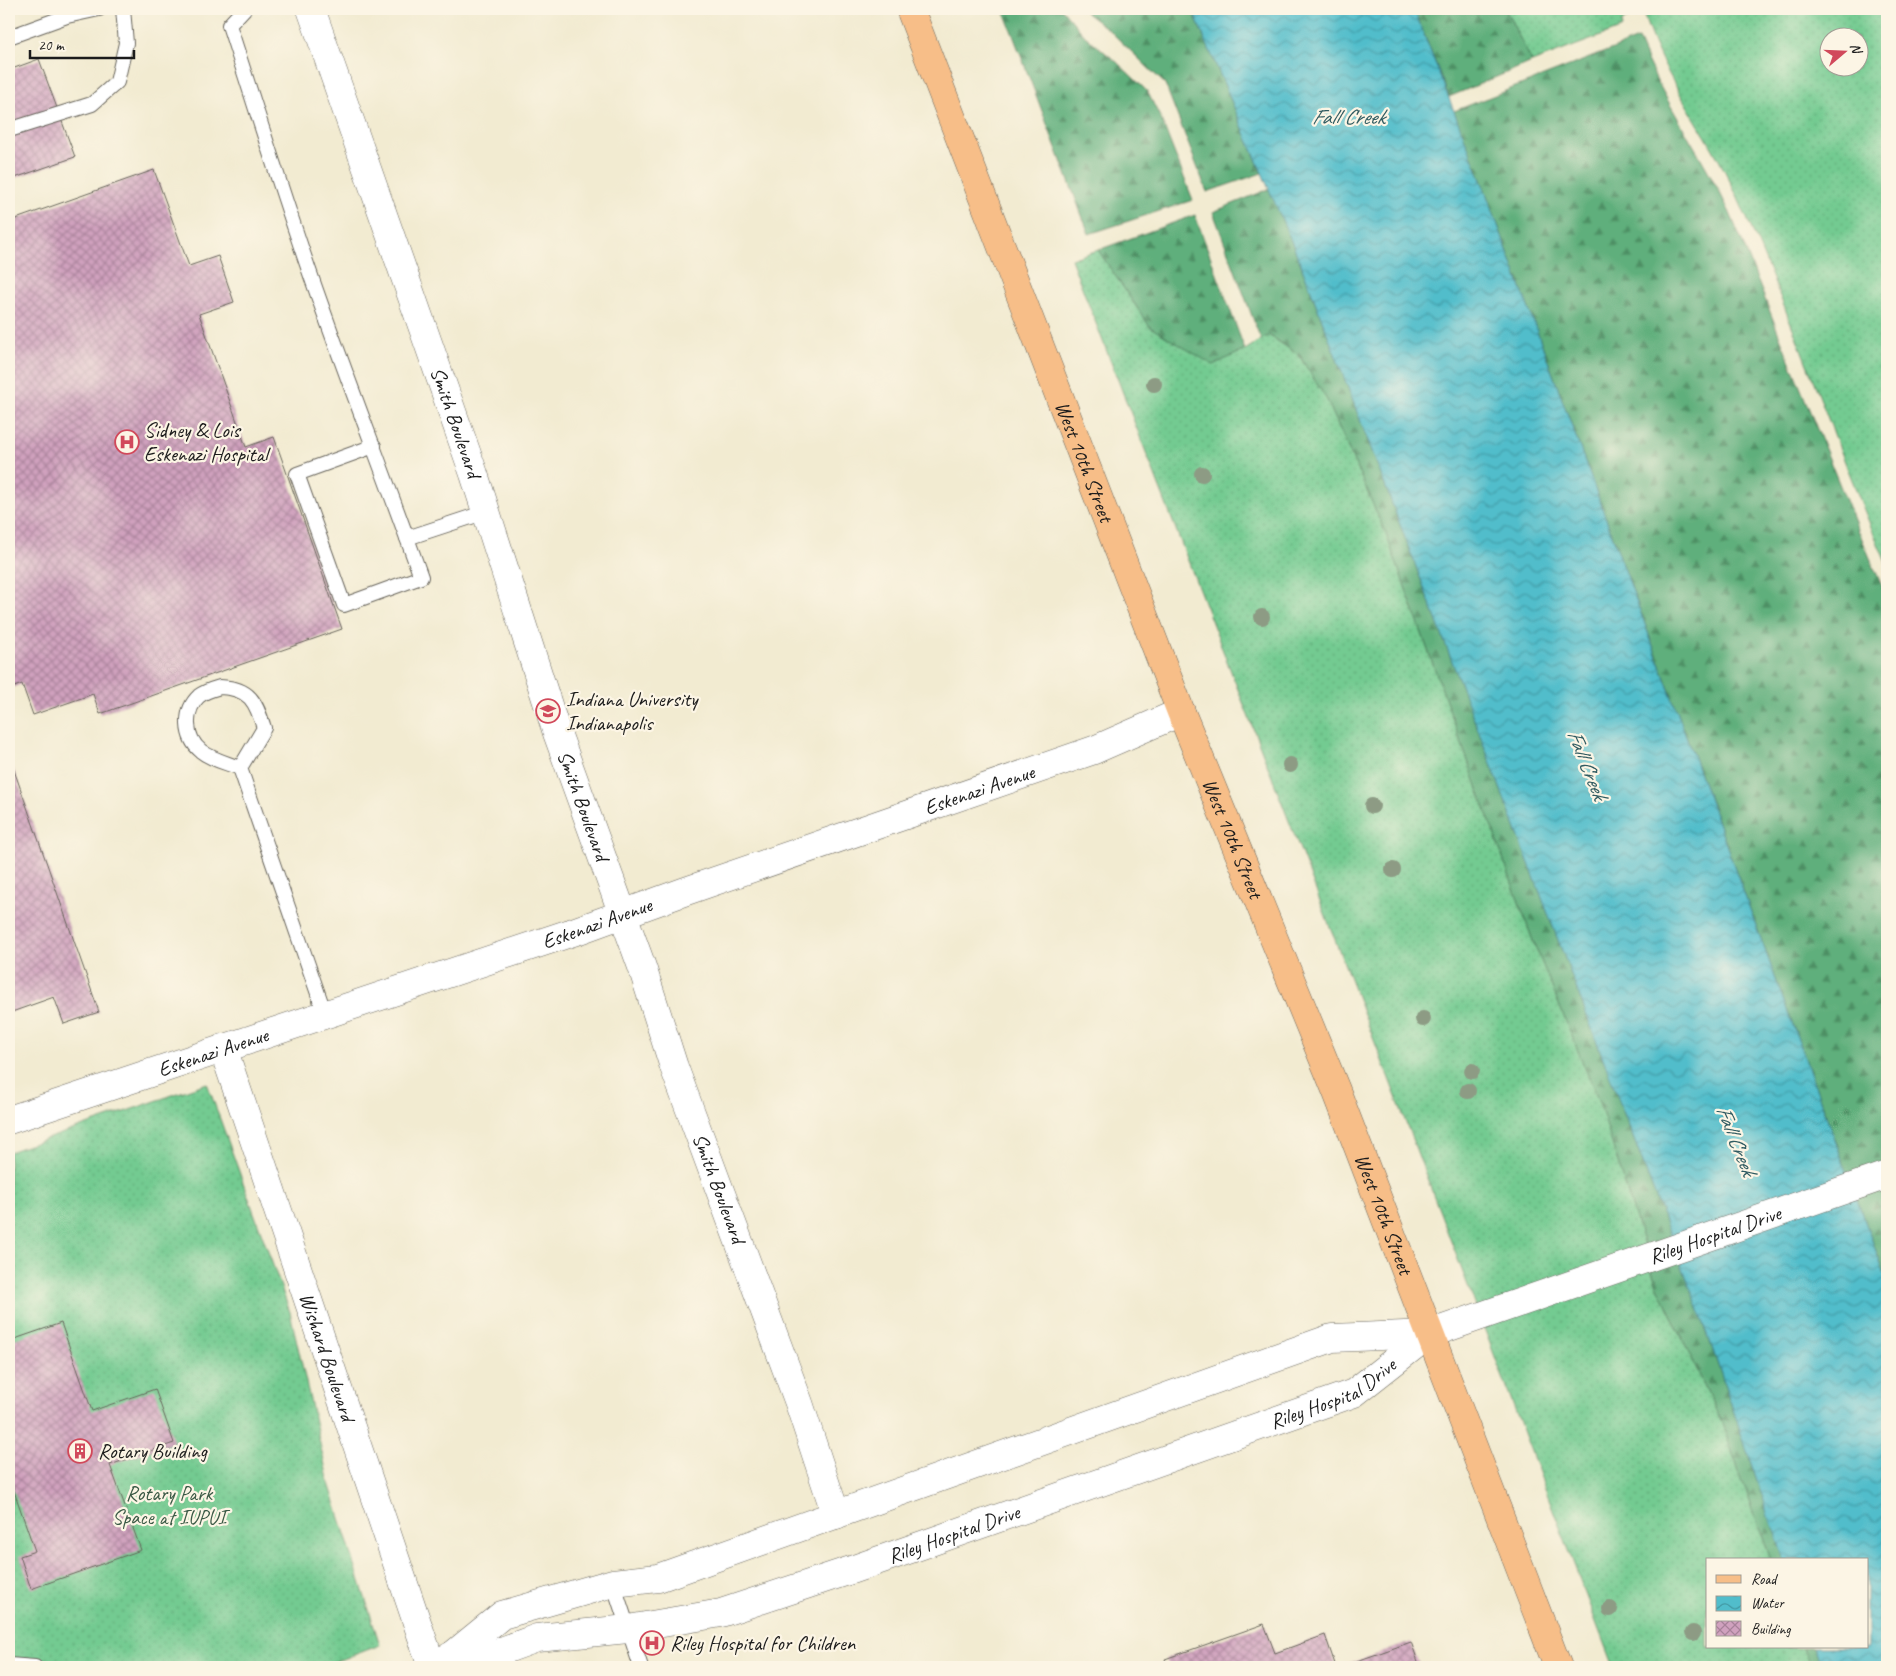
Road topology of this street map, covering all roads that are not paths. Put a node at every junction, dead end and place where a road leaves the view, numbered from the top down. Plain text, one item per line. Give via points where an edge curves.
1 (99, 9) edge
2 (123, 9) edge
3 (244, 9) edge
4 (311, 9) edge
5 (910, 9) edge
6 (9, 37) edge
7 (9, 130) edge
8 (374, 446) junction
9 (486, 512) junction
10 (407, 538) junction
11 (1181, 712) junction
12 (240, 768) junction
13 (622, 914) junction
14 (325, 1014) junction
15 (223, 1048) junction
16 (9, 1120) edge
17 (1887, 1175) edge
18 (1429, 1334) junction
19 (836, 1515) junction
20 (613, 1583) junction
21 (628, 1629) junction
22 (438, 1663) edge
23 (9, 1665) edge
24 (35, 1667) edge
25 (641, 1667) edge
26 (1558, 1667) edge

1 - 6 lane via 67,16
2 - 7 lane via 126,43 117,82 92,104
3 - 8 lane via 229,25 298,240
4 - 9 street, Smith Boulevard
5 - 11 main road, West 10th Street
8 - 10 lane
8 - 10 lane via 297,474 344,604 421,577
9 - 10 lane
9 - 13 street, Smith Boulevard via 557,733
11 - 13 street, Eskenazi Avenue via 1094,750
11 - 18 main road, West 10th Street via 1336,1090
12 - 12 lane via 264,728 258,708 252,698 232,687 209,690 199,696 190,711 188,729 192,741 211,758
12 - 14 lane
13 - 14 street, Eskenazi Avenue
13 - 19 street, Smith Boulevard via 674,1067 799,1403
14 - 15 street, Eskenazi Avenue
15 - 16 street, Eskenazi Avenue
15 - 22 street, Wishard Boulevard
17 - 18 street, Riley Hospital Drive
18 - 19 street, Riley Hospital Drive via 1332,1338
18 - 21 street, Riley Hospital Drive via 1354,1393 864,1566 721,1613
18 - 26 main road, West 10th Street
19 - 20 street, Riley Hospital Drive via 658,1578
20 - 21 lane
20 - 22 street, Riley Hospital Drive via 502,1615
21 - 22 street, Riley Hospital Drive via 537,1638 485,1657
21 - 25 lane
23 - 24 lane

